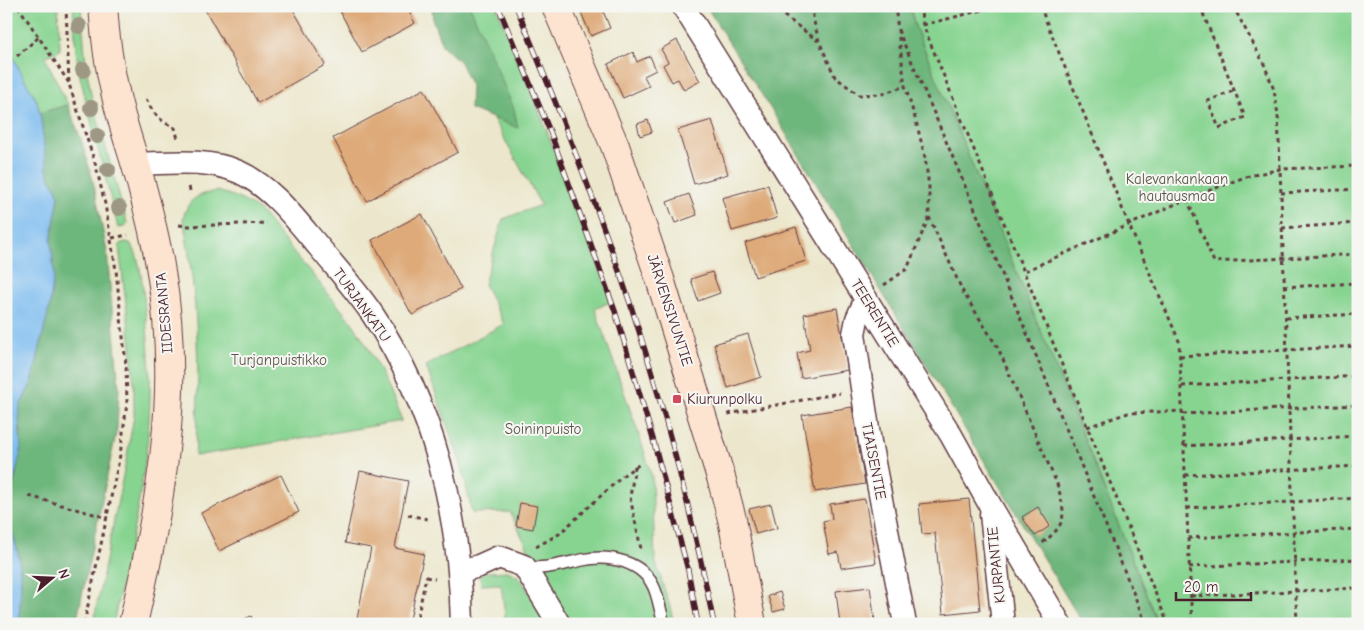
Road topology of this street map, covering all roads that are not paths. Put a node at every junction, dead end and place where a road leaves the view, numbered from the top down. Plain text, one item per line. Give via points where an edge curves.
1 (104, 6) edge
2 (556, 6) edge
3 (683, 6) edge
4 (135, 164) junction
5 (866, 299) junction
6 (990, 505) junction
7 (524, 566) junction
8 (452, 576) junction
9 (133, 624) edge
10 (462, 624) edge
11 (558, 624) edge
12 (664, 624) edge
13 (752, 624) edge
14 (905, 624) edge
15 (1003, 624) edge
16 (1060, 624) edge

1 - 4 street, IIDESRANTA via 116,98
2 - 13 street, JÄRVENSIVUNTIE via 615,146 660,279 722,481
3 - 5 street, TEERENTIE
4 - 8 street, TURJANKATU via 184,162 215,165 241,173 260,185 297,221 372,314 408,378 427,422 445,482 456,536
4 - 9 street, IIDESRANTA via 161,272 168,332 170,394 161,486
5 - 6 street, TEERENTIE via 951,435
5 - 14 street, TIAISENTIE via 854,334 868,433
6 - 15 street, KURPANTIE
6 - 16 street, TEERENTIE
7 - 8 street via 499,557
7 - 11 street
7 - 12 lane via 541,568 609,558 628,563 654,588
8 - 10 street, TURJANKATU

